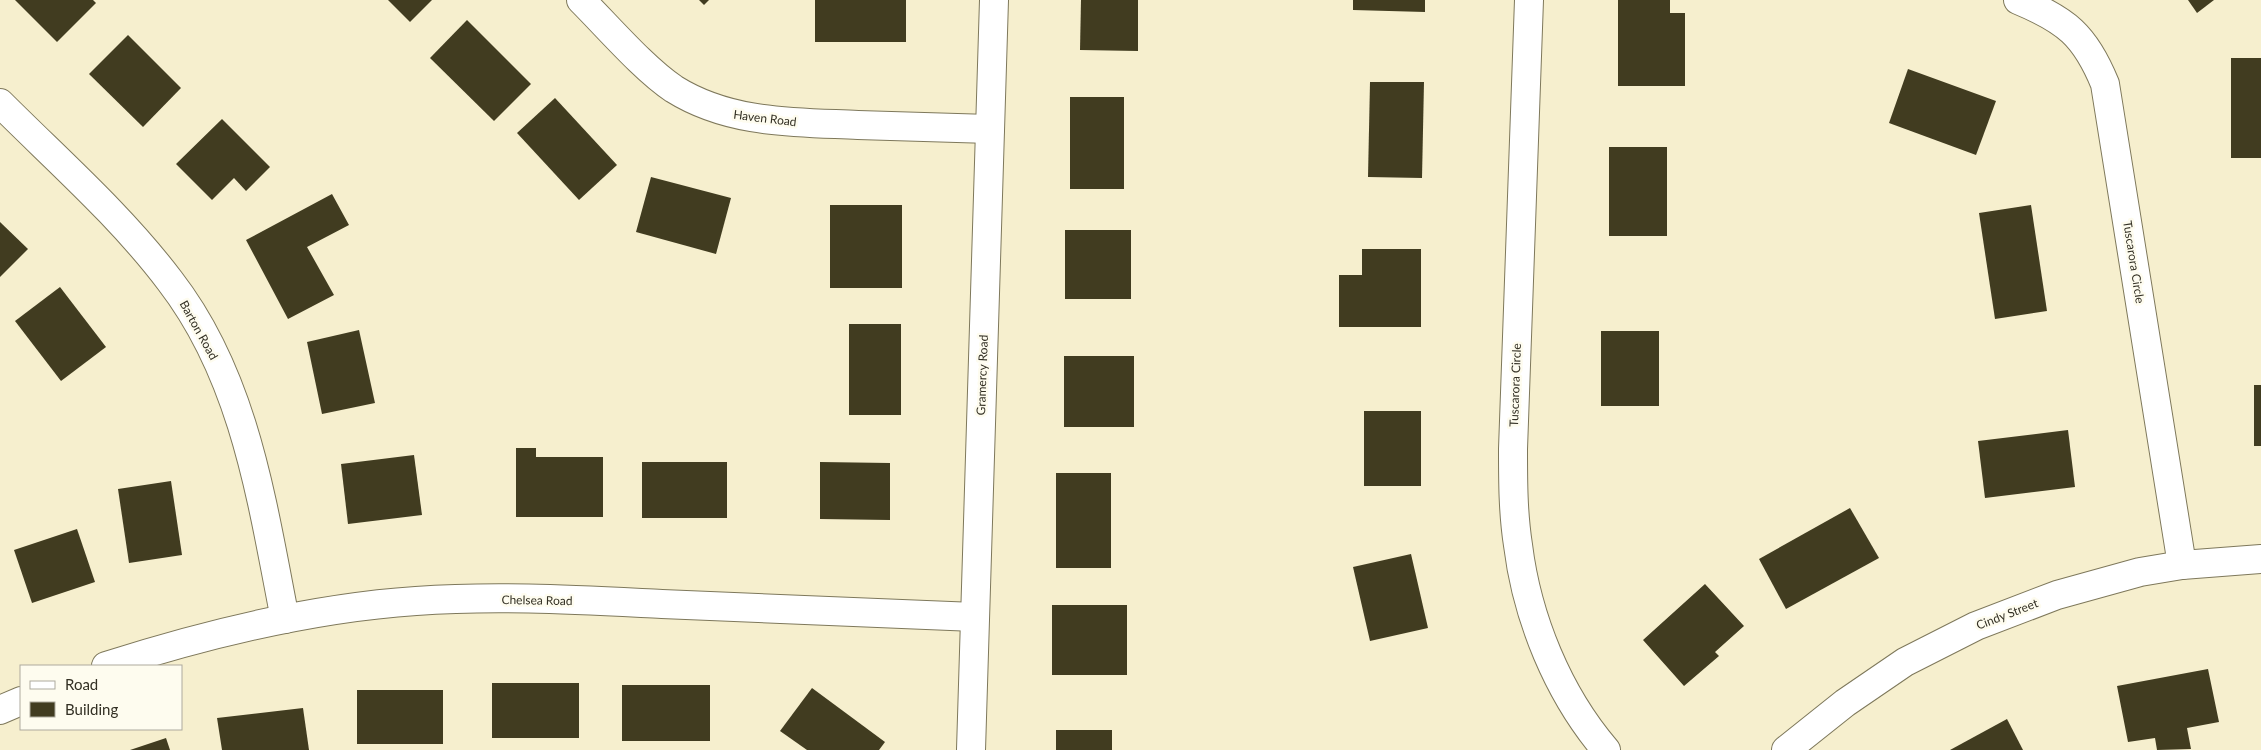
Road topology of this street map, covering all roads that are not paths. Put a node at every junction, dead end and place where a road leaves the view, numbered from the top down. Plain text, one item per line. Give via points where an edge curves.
1 (581, 0) edge
2 (994, 0) edge
3 (1529, 0) edge
4 (2018, 0) edge
5 (0, 103) edge
6 (990, 129) junction
7 (2261, 559) edge
8 (2182, 565) junction
9 (974, 617) junction
10 (285, 619) junction
11 (109, 665) edge
12 (20, 701) edge
13 (0, 710) edge
14 (971, 750) edge
15 (1606, 750) edge
16 (1786, 750) edge

1 - 6 street, Haven Road via 674,88 711,107 738,116 781,122
2 - 6 street, Gramercy Road
3 - 15 street, Tuscarora Circle via 1512,449 1513,502 1526,589 1552,665 1573,704
4 - 8 street, Tuscarora Circle via 2057,19 2078,36 2095,58 2105,84
5 - 10 street, Barton Road via 140,243 172,282 195,318 236,403 250,452
6 - 9 street, Gramercy Road
7 - 8 street, Cindy Street
8 - 16 street, Cindy Street via 2140,572 2056,595 1976,626 1905,662 1845,703
9 - 10 street, Chelsea Road via 537,598 416,601
9 - 14 street, Gramercy Road
10 - 11 street, Chelsea Road
12 - 13 street

